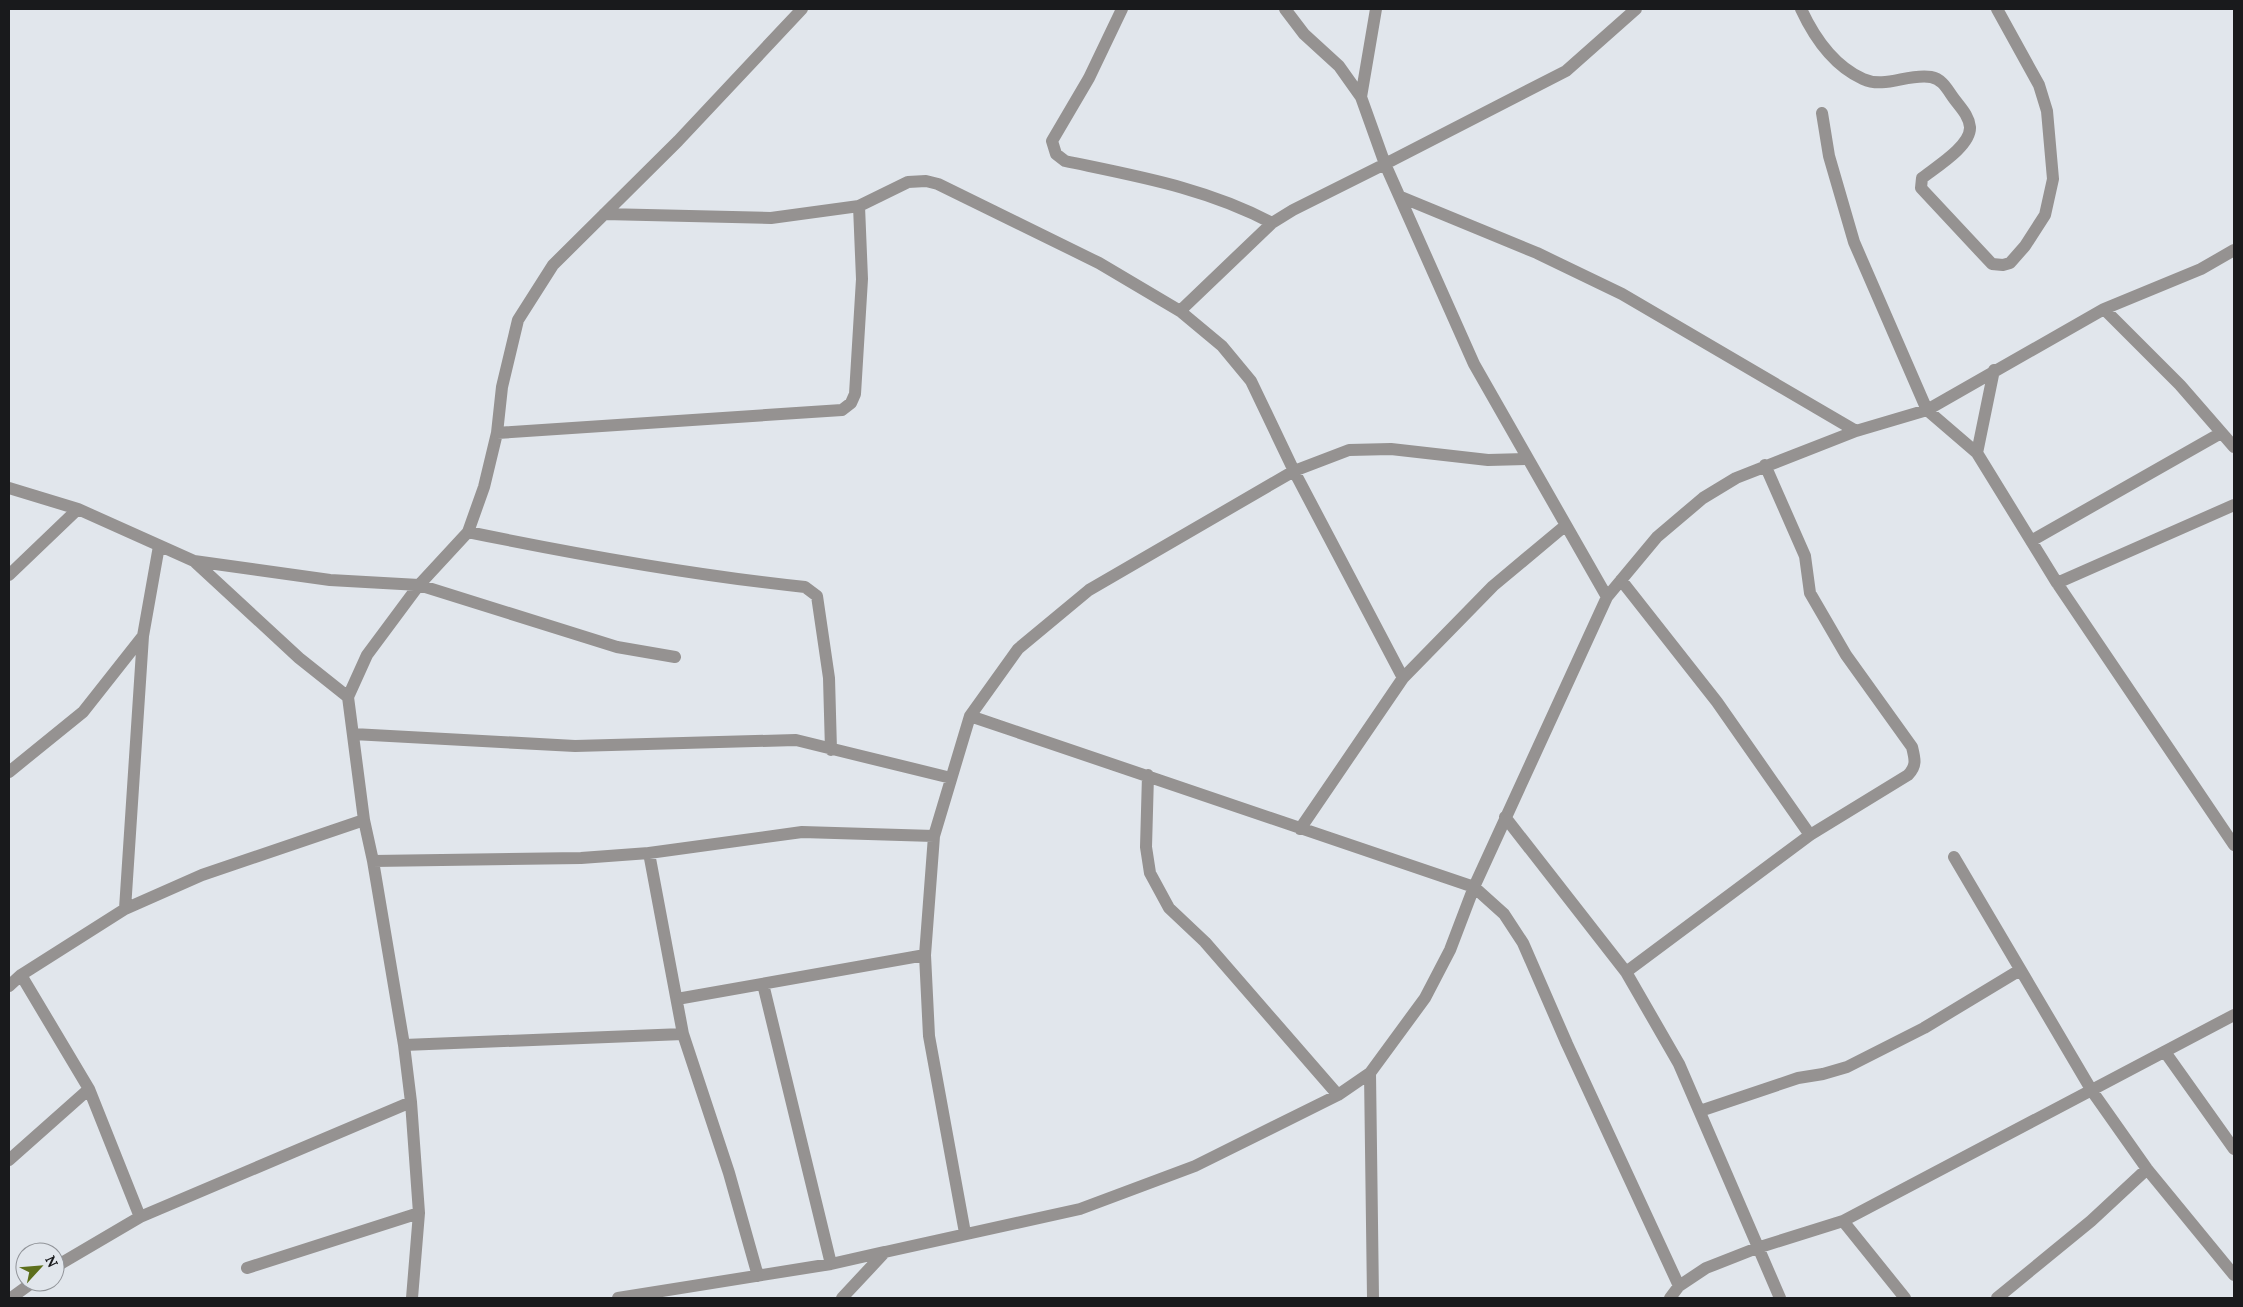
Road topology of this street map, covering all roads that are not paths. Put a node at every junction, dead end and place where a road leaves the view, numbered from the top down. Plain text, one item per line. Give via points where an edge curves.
1 (802, 9) edge
2 (1122, 9) edge
3 (1285, 9) edge
4 (1376, 9) edge
5 (1636, 9) edge
6 (1801, 9) edge
7 (2001, 10) edge
8 (1361, 97) junction
9 (1822, 113) dead end
10 (1385, 164) junction
11 (1401, 197) junction
12 (859, 206) junction
13 (604, 214) junction
14 (1272, 224) junction
15 (2234, 250) edge
16 (2104, 308) junction
17 (1180, 311) junction
18 (1994, 370) junction
19 (1927, 410) junction
20 (1856, 431) junction
21 (497, 433) junction
22 (2221, 433) junction
23 (2234, 447) edge
24 (1977, 453) junction
25 (1528, 459) junction
26 (1765, 465) junction
27 (1294, 471) junction
28 (9, 488) edge
29 (2234, 505) edge
30 (78, 509) junction
31 (1566, 525) junction
32 (468, 532) junction
33 (2031, 541) junction
34 (159, 546) junction
35 (194, 561) junction
36 (9, 575) edge
37 (1621, 580) junction
38 (2057, 583) junction
39 (419, 585) junction
40 (1607, 597) junction
41 (144, 636) junction
42 (674, 657) dead end
43 (1403, 678) junction
44 (348, 697) junction
45 (970, 716) junction
46 (353, 734) junction
47 (831, 750) junction
48 (9, 772) edge
49 (1148, 775) junction
50 (951, 778) junction
51 (1505, 817) junction
52 (364, 820) junction
53 (1300, 829) junction
54 (1810, 834) junction
55 (934, 836) junction
56 (2234, 845) edge
57 (649, 853) junction
58 (1954, 857) dead end
59 (373, 861) junction
60 (1474, 887) junction
61 (125, 909) junction
62 (925, 955) junction
63 (2020, 970) junction
64 (1626, 972) junction
65 (21, 975) junction
66 (763, 984) junction
67 (9, 986) edge
68 (677, 999) junction
69 (2234, 1015) edge
70 (683, 1034) junction
71 (404, 1045) junction
72 (2165, 1052) junction
73 (1370, 1073) junction
74 (89, 1090) junction
75 (2092, 1090) junction
76 (1338, 1095) junction
77 (411, 1102) junction
78 (1700, 1111) junction
79 (2234, 1149) edge
80 (9, 1160) edge
81 (2147, 1169) junction
82 (419, 1213) junction
83 (140, 1217) junction
84 (1844, 1221) junction
85 (965, 1233) junction
86 (1758, 1248) junction
87 (885, 1252) junction
88 (65, 1261) edge
89 (831, 1264) junction
90 (247, 1268) dead end
91 (2234, 1275) edge
92 (758, 1276) junction
93 (1679, 1286) junction
94 (412, 1298) edge
95 (623, 1298) edge
96 (842, 1298) edge
97 (1373, 1298) edge
98 (1670, 1298) edge
99 (1780, 1298) edge
100 (1905, 1298) edge
101 (1997, 1298) edge

1 - 13 street via 678,141
2 - 14 street via 1089,78 1052,141 1056,154 1065,161 1184,186 1248,210
3 - 8 street via 1304,34 1339,66
4 - 8 street
5 - 10 street via 1566,71
6 - 7 street via 1812,34 1854,74 1874,83 1929,76 1942,82 1966,116 1969,133 1965,144 1922,178 1921,188 1992,264 2002,265 2010,263 2045,215 2053,179 2047,111 2039,85
8 - 10 street
9 - 19 street via 1829,156 1854,242
10 - 11 street
10 - 14 street via 1293,210
11 - 20 street via 1537,253 1622,294
11 - 25 street via 1474,364
12 - 13 street via 771,218
12 - 17 street via 908,182 938,184 1100,263
12 - 21 street via 862,279 855,394 851,403 842,410
13 - 21 street via 553,265 518,320 502,387
14 - 17 street
15 - 16 street via 2201,269
16 - 18 street
16 - 22 street via 2180,384
17 - 27 street via 1222,346 1251,381
18 - 19 street
18 - 24 street
19 - 20 street
19 - 24 street
20 - 26 street
21 - 32 street via 484,487
22 - 23 street
22 - 33 street
24 - 33 street
25 - 27 street via 1488,460 1392,449 1350,450
25 - 31 street
26 - 37 street via 1704,498 1657,537
26 - 54 street via 1805,556 1810,593 1846,655 1912,747 1915,760 1914,769 1908,775
27 - 43 street
27 - 45 street via 1089,590 1018,649
28 - 30 street
29 - 38 street
30 - 34 street
30 - 36 street
31 - 40 street
31 - 43 street via 1493,586
32 - 39 street
32 - 47 street via 608,560 812,590 817,596 829,678
33 - 38 street
34 - 35 street
34 - 41 street
35 - 39 street via 330,580
35 - 44 street via 286,647
37 - 40 street
37 - 54 street via 1717,702
38 - 56 street
39 - 42 street via 617,646
39 - 44 street via 367,654
40 - 51 street
41 - 48 street via 83,712
41 - 61 street
43 - 53 street
44 - 46 street
45 - 49 street
45 - 50 street
46 - 47 street via 575,746 796,740
46 - 52 street
47 - 50 street
49 - 53 street
49 - 76 street via 1146,847 1150,873 1169,908 1204,942
50 - 55 street
51 - 60 street
51 - 64 street
52 - 59 street
52 - 61 street via 202,875
53 - 60 street
54 - 64 street
55 - 57 street via 802,832
55 - 62 street
57 - 59 street via 581,858
57 - 68 street
58 - 63 street
59 - 71 street
60 - 73 street via 1450,950 1426,998
60 - 93 street via 1504,914 1523,943
61 - 65 street
62 - 66 street
62 - 85 street via 929,1036
63 - 75 street
63 - 78 street via 1924,1028 1847,1067 1798,1078
64 - 78 street via 1679,1064
65 - 67 street
65 - 74 street
66 - 68 street
66 - 89 street
68 - 70 street
69 - 72 street
70 - 71 street
70 - 92 street via 729,1173
71 - 77 street
72 - 75 street
72 - 79 street
73 - 76 street
73 - 97 street
74 - 80 street
74 - 83 street
75 - 81 street
75 - 84 street
76 - 85 street via 1195,1166 1080,1209
77 - 82 street
77 - 83 street
78 - 86 street
81 - 91 street
81 - 101 street via 2091,1221
82 - 90 street
82 - 94 street
83 - 88 street
84 - 86 street
84 - 100 street
85 - 87 street
86 - 93 street via 1706,1268
86 - 99 street
87 - 89 street
87 - 96 street
89 - 92 street
92 - 95 street
93 - 98 street

